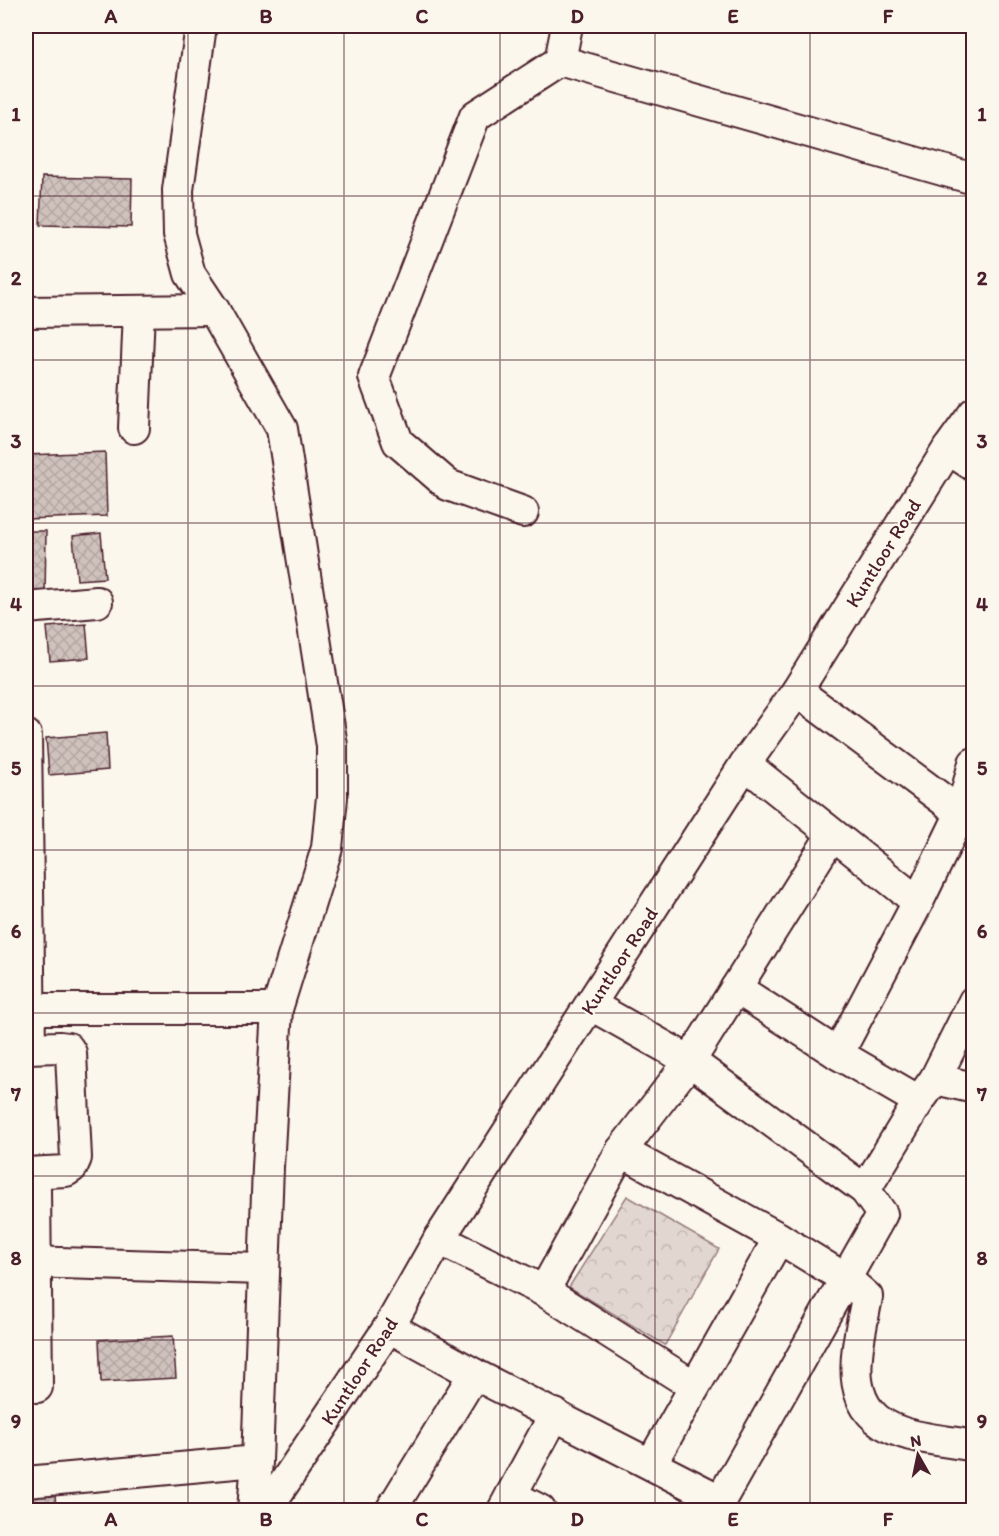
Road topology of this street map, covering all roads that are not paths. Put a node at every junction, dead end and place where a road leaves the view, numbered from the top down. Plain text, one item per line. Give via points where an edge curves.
1 (201, 26) edge
2 (567, 26) edge
3 (560, 61) junction
4 (974, 179) edge
5 (214, 310) junction
6 (139, 311) junction
7 (26, 312) edge
8 (974, 413) edge
9 (134, 428) dead end
10 (948, 449) junction
11 (974, 466) edge
12 (523, 512) dead end
13 (97, 602) dead end
14 (26, 608) edge
15 (797, 690) junction
16 (26, 735) edge
17 (974, 763) edge
18 (745, 764) junction
19 (967, 815) edge
20 (832, 835) junction
21 (918, 902) junction
22 (736, 988) junction
23 (974, 1001) edge
24 (591, 1005) junction
25 (27, 1009) edge
26 (277, 1010) junction
27 (28, 1048) edge
28 (837, 1054) junction
29 (690, 1061) junction
30 (974, 1088) edge
31 (927, 1090) junction
32 (621, 1151) junction
33 (30, 1181) edge
34 (865, 1190) junction
35 (779, 1238) junction
36 (439, 1239) junction
37 (30, 1262) edge
38 (264, 1269) junction
39 (846, 1279) junction
40 (544, 1291) junction
41 (389, 1327) junction
42 (474, 1374) junction
43 (694, 1386) junction
44 (37, 1387) dead end
45 (555, 1414) junction
46 (974, 1446) edge
47 (257, 1461) junction
48 (651, 1464) junction
49 (26, 1482) edge
50 (507, 1503) edge
51 (717, 1505) edge
52 (253, 1510) edge
53 (266, 1510) edge
54 (391, 1510) edge
55 (540, 1510) edge

1 - 5 street via 178,190 179,234 190,274
2 - 3 street
3 - 4 street
3 - 12 street via 475,116 374,377 398,442 448,484
5 - 6 street
5 - 26 street via 282,429 332,746 327,848
6 - 7 street
6 - 9 street
8 - 10 street, Kuntloor Road
10 - 11 street
10 - 15 street, Kuntloor Road
13 - 14 street
15 - 18 street, Kuntloor Road
15 - 19 street
16 - 25 street
17 - 19 street
18 - 20 street
18 - 24 street, Kuntloor Road
19 - 21 street
20 - 21 street
20 - 22 street
21 - 28 street
22 - 28 street
22 - 29 street
23 - 31 street
24 - 29 street
24 - 36 street, Kuntloor Road
25 - 26 street
25 - 27 street
26 - 38 street
27 - 33 street via 60,1047 71,1053 76,1158 66,1171
28 - 31 street
29 - 32 street
29 - 34 street
30 - 31 street
31 - 34 street
32 - 35 street
32 - 40 street
33 - 37 street
34 - 39 street via 882,1214
35 - 39 street
35 - 43 street
36 - 40 street
36 - 41 street, Kuntloor Road
37 - 38 street
37 - 44 street
38 - 47 street
39 - 46 street via 867,1297 857,1353 858,1391 870,1415 900,1432
39 - 51 street
40 - 43 street
41 - 42 street
41 - 53 street, Kuntloor Road
42 - 45 street
42 - 54 street
43 - 48 street
45 - 48 street
45 - 50 street
47 - 49 street
47 - 52 street
48 - 51 street
50 - 55 street

